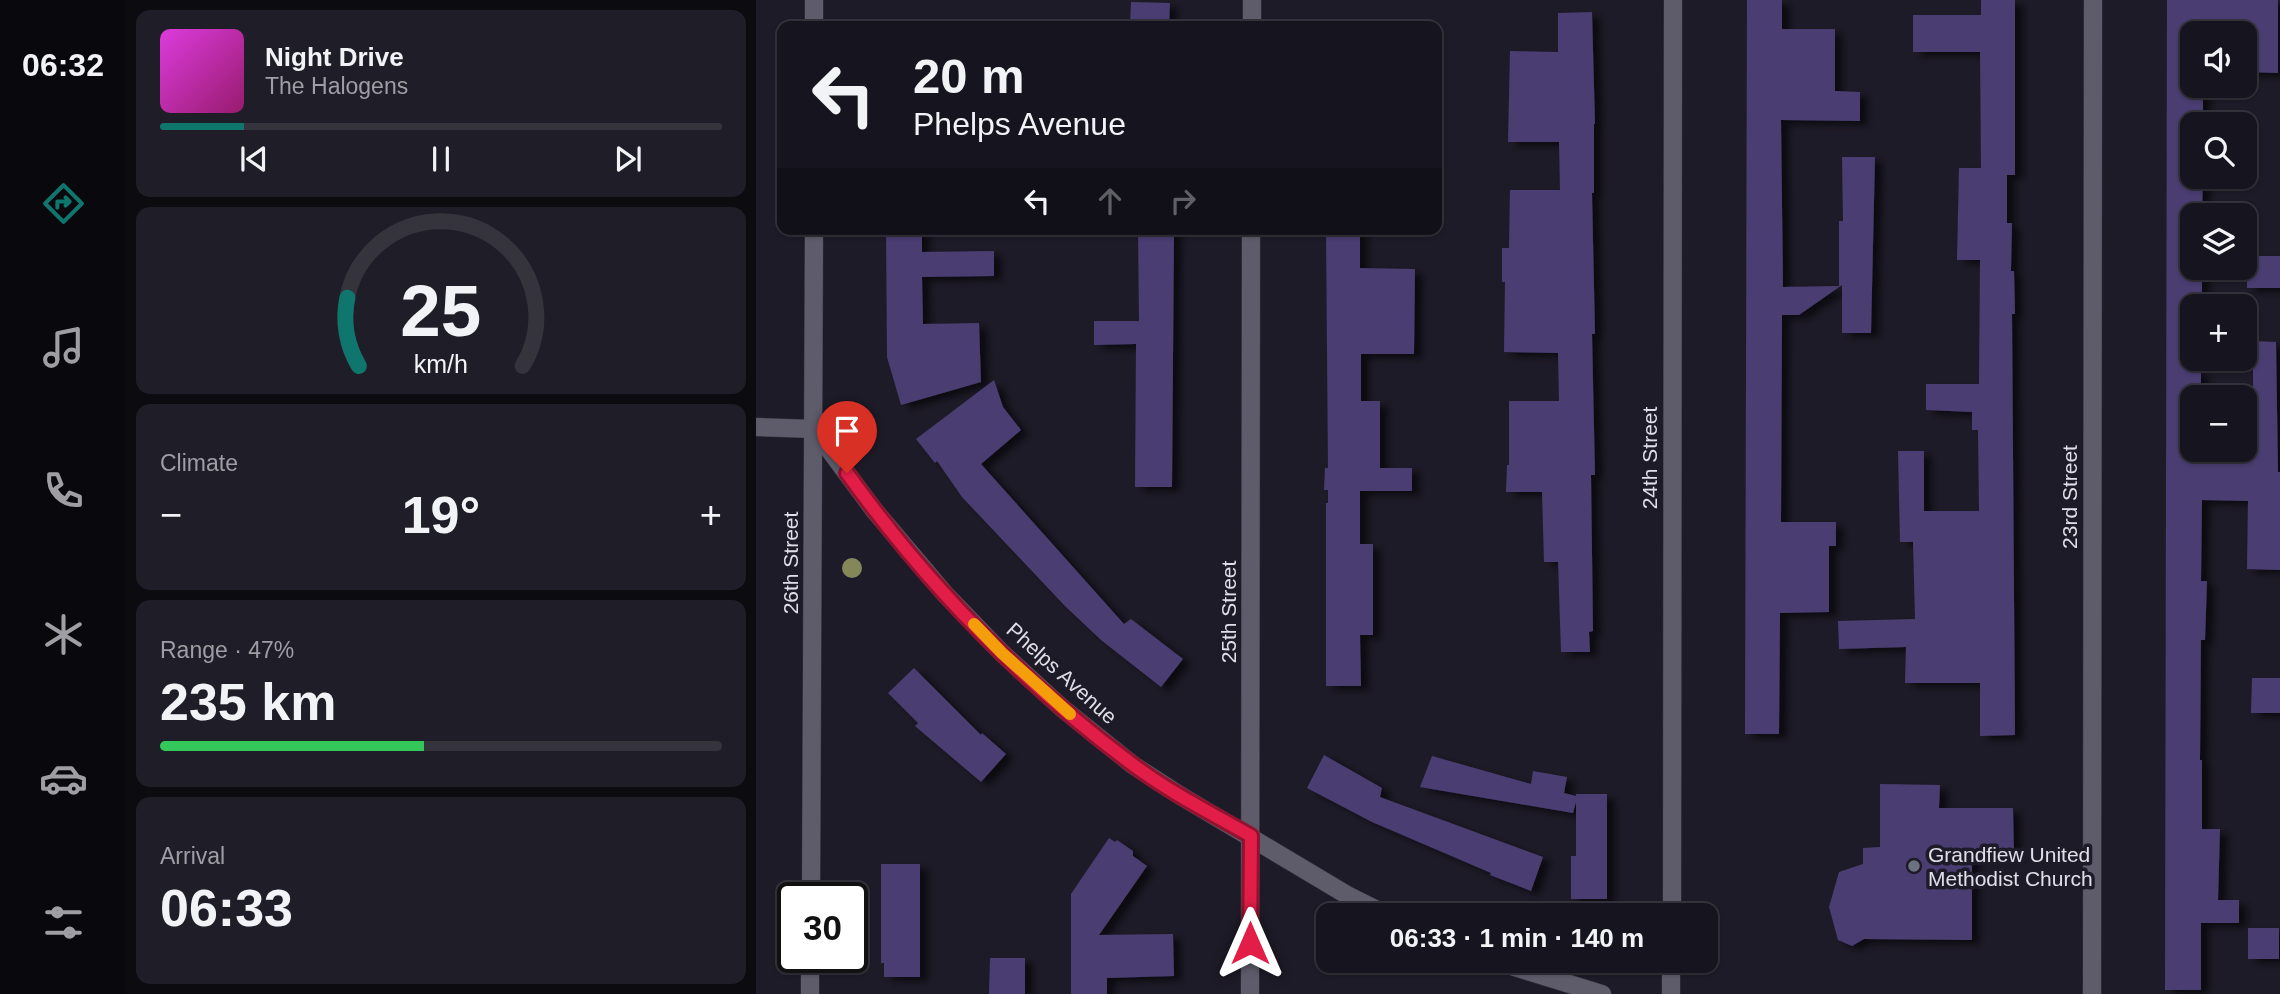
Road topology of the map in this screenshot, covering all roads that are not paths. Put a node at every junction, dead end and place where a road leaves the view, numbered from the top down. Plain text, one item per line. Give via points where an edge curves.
1 (814, 0) edge
2 (1252, 0) edge
3 (1673, 0) edge
4 (2093, 0) edge
5 (814, 21) edge
6 (1252, 21) edge
7 (814, 235) edge
8 (1251, 235) edge
9 (756, 427) edge
10 (814, 429) junction
11 (1251, 836) junction
12 (810, 882) edge
13 (1363, 903) edge
14 (1672, 903) edge
15 (810, 973) edge
16 (1534, 973) edge
17 (1671, 973) edge
18 (810, 994) edge
19 (1250, 994) edge
20 (1602, 994) edge
21 (1671, 994) edge
22 (2092, 994) edge

1 - 5 street
2 - 6 street
3 - 14 street, 24th Street
4 - 22 street, 23rd Street
7 - 10 street, 26th Street
8 - 11 street, 25th Street
9 - 10 street
10 - 11 street, Phelps Avenue via 874,510 1002,653 1133,765
10 - 12 street, 26th Street
11 - 13 street, Phelps Avenue
11 - 19 street, 25th Street
15 - 18 street
16 - 20 street
17 - 21 street

